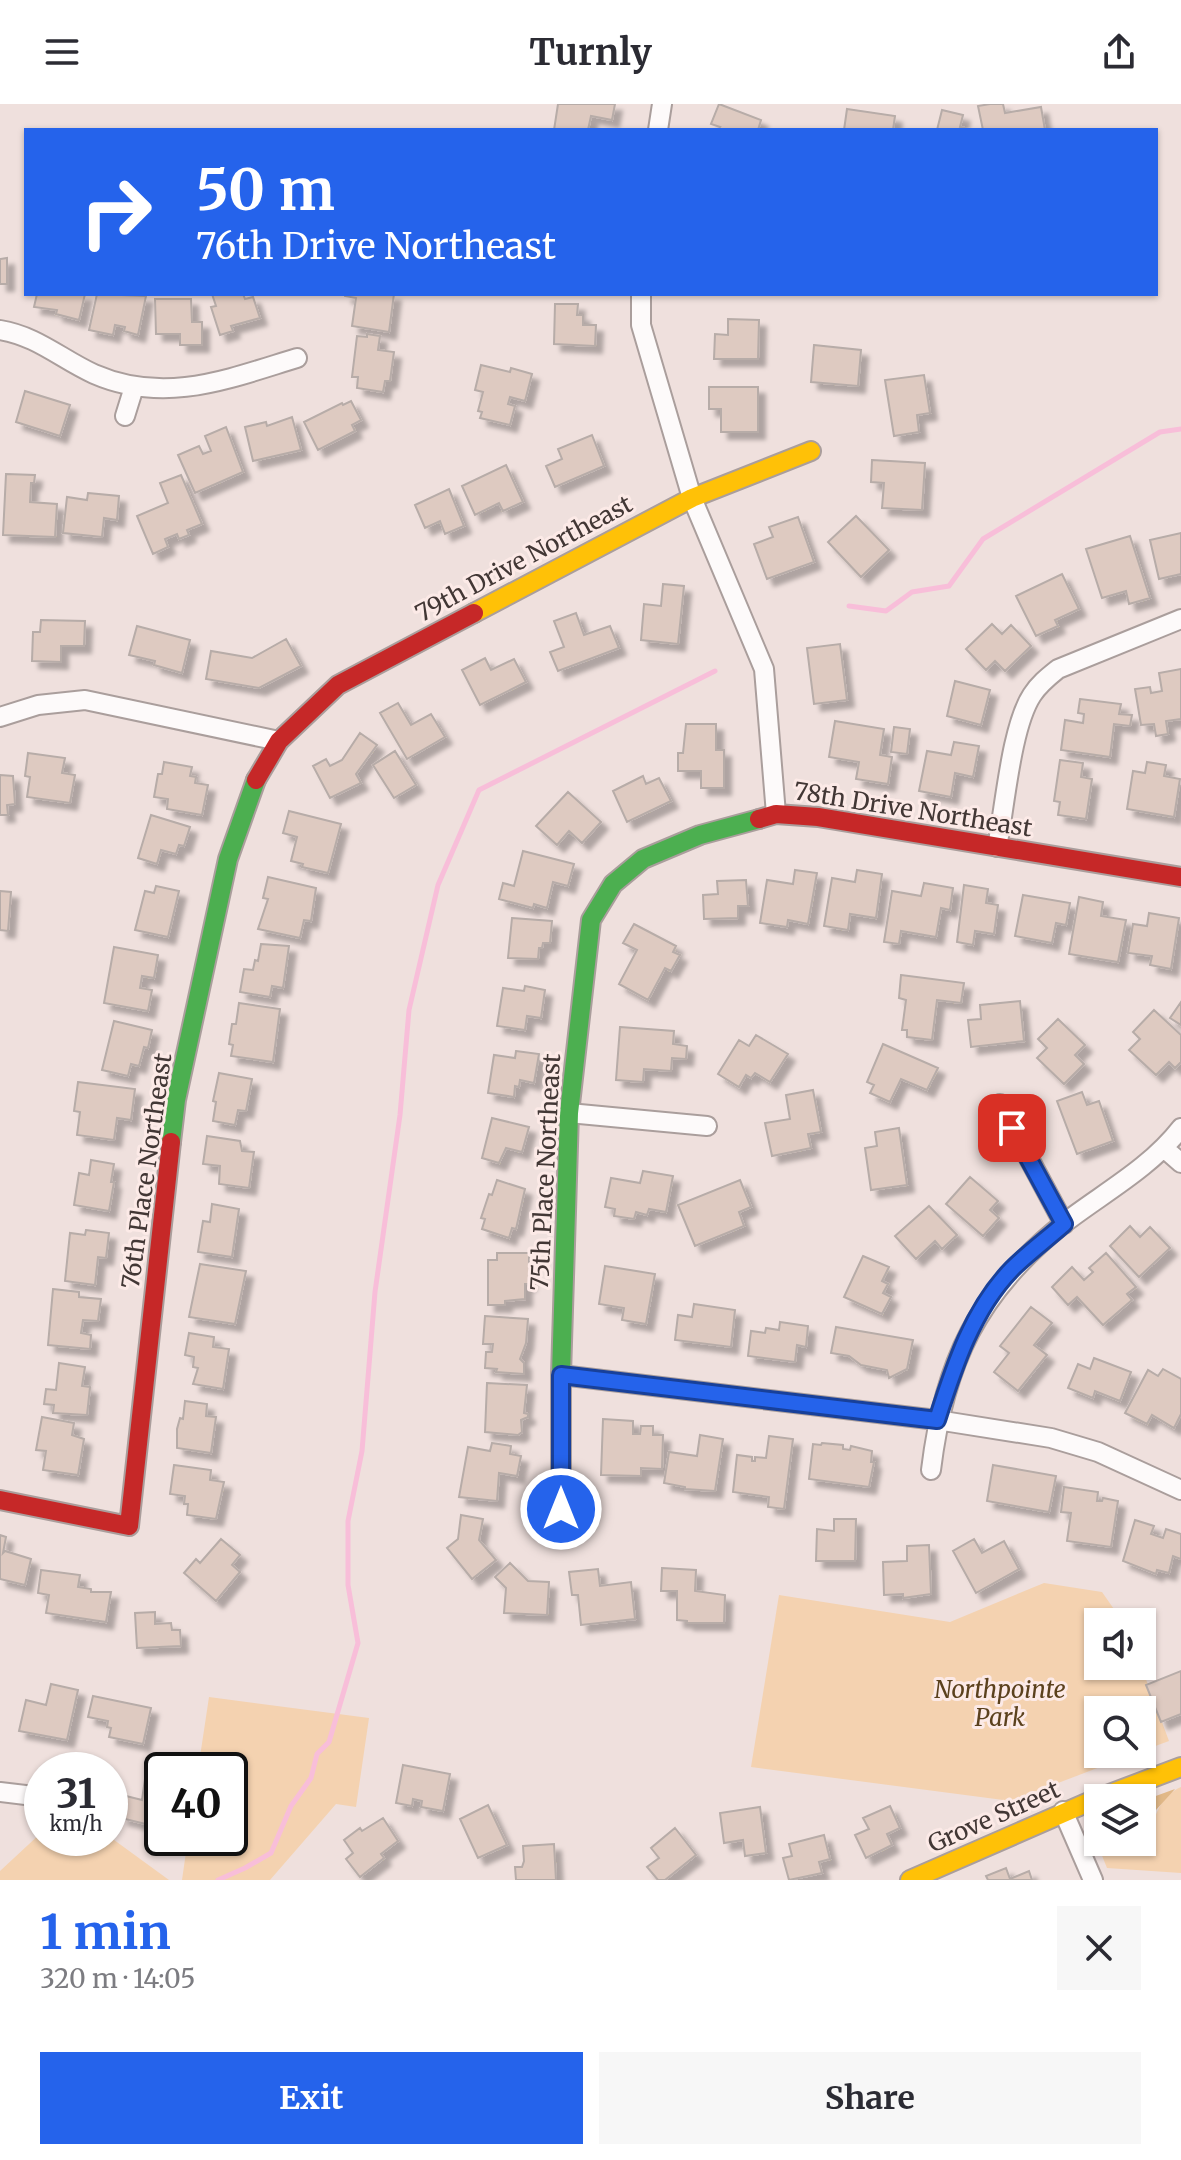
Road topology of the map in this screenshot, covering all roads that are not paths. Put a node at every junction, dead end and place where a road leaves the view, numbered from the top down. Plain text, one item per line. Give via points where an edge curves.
1 (662, 104) edge
2 (658, 128) edge
3 (641, 296) edge
4 (0, 330) edge
5 (297, 358) dead end
6 (134, 387) junction
7 (125, 416) dead end
8 (811, 451) dead end
9 (692, 498) junction
10 (1181, 619) edge
11 (0, 717) edge
12 (279, 741) junction
13 (776, 814) junction
14 (997, 847) junction
15 (643, 859) joint
16 (1181, 877) edge
17 (1000, 1104) dead end
18 (569, 1113) junction
19 (707, 1126) dead end
20 (1181, 1128) edge
21 (1165, 1149) junction
22 (1181, 1163) edge
23 (1064, 1224) junction
24 (561, 1375) junction
25 (937, 1420) junction
26 (931, 1470) dead end
27 (1181, 1490) edge
28 (0, 1500) edge
29 (561, 1509) dead end
30 (1181, 1767) edge
31 (1135, 1784) edge
32 (0, 1792) edge
33 (24, 1795) edge
34 (1084, 1803) edge
35 (1063, 1811) junction
36 (910, 1880) edge
37 (1093, 1880) edge

1 - 2 street
3 - 9 street via 641,325
4 - 6 street via 22,334 94,374
5 - 6 street via 201,387
6 - 7 street
8 - 9 street, 79th Drive Northeast
9 - 12 street, 79th Drive Northeast via 338,685
9 - 13 street via 764,669
10 - 14 street via 1058,669 1031,696 1019,724
11 - 12 street via 38,705 85,700
12 - 28 street, 76th Place Northeast via 258,773 228,859 176,1100 129,1526
13 - 14 street, 78th Drive Northeast
13 - 15 street, 78th Drive Northeast via 700,835
14 - 16 street, 78th Drive Northeast
15 - 18 street, 75th Place Northeast via 613,884 591,920
17 - 23 street
18 - 19 street
18 - 24 street, 75th Place Northeast
20 - 21 street
21 - 22 street
21 - 23 street
23 - 25 street via 1011,1270 982,1310 960,1351
24 - 25 street
24 - 29 street, 75th Place Northeast
25 - 26 street
25 - 27 street via 1051,1438 1098,1452
30 - 31 street, Grove Street
32 - 33 street
34 - 35 street, Grove Street
35 - 36 street, Grove Street
35 - 37 street

